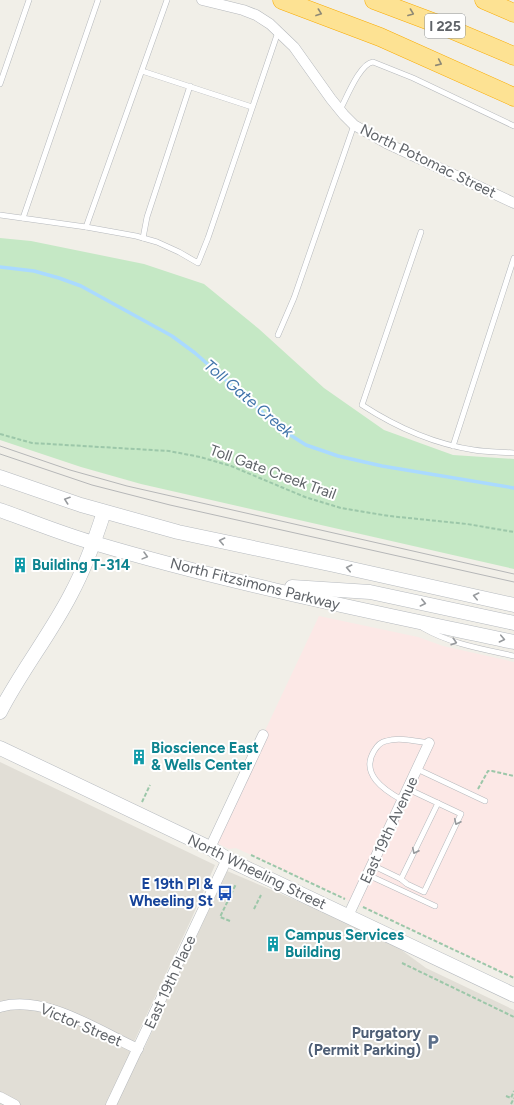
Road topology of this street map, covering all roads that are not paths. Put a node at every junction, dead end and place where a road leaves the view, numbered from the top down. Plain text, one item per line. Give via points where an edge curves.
1 (29, 0) edge
2 (98, 0) edge
3 (167, 0) edge
4 (202, 0) edge
5 (282, 0) edge
6 (374, 0) edge
7 (484, 0) edge
8 (514, 13) edge
9 (278, 31) junction
10 (514, 56) edge
11 (142, 71) junction
12 (0, 84) edge
13 (190, 86) junction
14 (514, 97) edge
15 (252, 107) junction
16 (340, 111) junction
17 (354, 125) junction
18 (514, 126) edge
19 (514, 203) edge
20 (0, 215) edge
21 (23, 218) junction
22 (86, 227) junction
23 (421, 232) dead end
24 (143, 238) junction
25 (514, 258) edge
26 (278, 335) dead end
27 (453, 446) junction
28 (514, 453) edge
29 (0, 477) edge
30 (0, 510) edge
31 (104, 512) junction
32 (94, 543) junction
33 (253, 585) junction
34 (514, 605) edge
35 (406, 619) junction
36 (514, 624) edge
37 (514, 642) edge
38 (514, 656) edge
39 (0, 712) edge
40 (263, 735) dead end
41 (429, 743) joint
42 (0, 748) edge
43 (417, 769) junction
44 (408, 789) junction
45 (402, 800) junction
46 (484, 801) dead end
47 (438, 803) junction
48 (210, 848) junction
49 (227, 859) junction
50 (372, 865) junction
51 (368, 875) junction
52 (401, 879) junction
53 (435, 906) dead end
54 (348, 916) junction
55 (514, 995) edge
56 (0, 1007) edge
57 (138, 1049) junction
58 (0, 1097) edge
59 (15, 1105) edge
60 (111, 1105) edge

1 - 12 lane
2 - 21 lane
3 - 11 lane
4 - 9 street, North Potomac Street via 252,14
5 -> 14 highway via 385,39
6 -> 10 highway, I 225
7 - 8 highway
9 - 15 lane
9 - 16 street, North Potomac Street via 298,52
11 - 13 lane
11 - 22 lane
13 - 15 lane
13 - 24 lane
15 - 24 lane via 198,263 179,252
16 - 17 street, North Potomac Street
16 - 18 lane via 361,71 373,62
17 - 19 street, North Potomac Street via 392,146
17 - 26 lane via 294,298
20 - 21 lane
21 - 22 lane
22 - 24 lane
23 - 27 lane via 362,405 401,427
25 - 27 lane
27 - 28 lane
31 -> 29 main road
30 - 32 main road, North Fitzsimons Parkway
31 - 32 main road
34 -> 31 main road via 178,532
32 -> 33 main road, North Fitzsimons Parkway
32 - 39 main road via 71,594
33 - 35 main road, North Fitzsimons Parkway
33 -> 36 main road via 366,592
35 -> 37 main road, North Fitzsimons Parkway
35 -> 38 lane via 453,642
40 - 48 street
41 - 43 street, East 19th Avenue
41 - 45 lane via 386,741 379,744 372,754 370,772 389,792
42 - 48 main road, North Wheeling Street
43 - 44 street, East 19th Avenue
43 - 46 lane
44 - 45 street, East 19th Avenue
44 - 47 lane
45 - 50 street, East 19th Avenue
47 -> 52 lane
47 -> 52 lane via 461,814 424,892
48 - 49 main road, North Wheeling Street
49 - 54 main road, North Wheeling Street
49 - 57 street, East 19th Place
50 - 51 street, East 19th Avenue
50 - 52 lane
51 - 53 lane
51 - 54 street, East 19th Avenue
54 - 55 main road, North Wheeling Street
56 - 57 street, Victor Street via 27,1004 51,1009
57 - 60 street, East 19th Place
58 - 59 street

